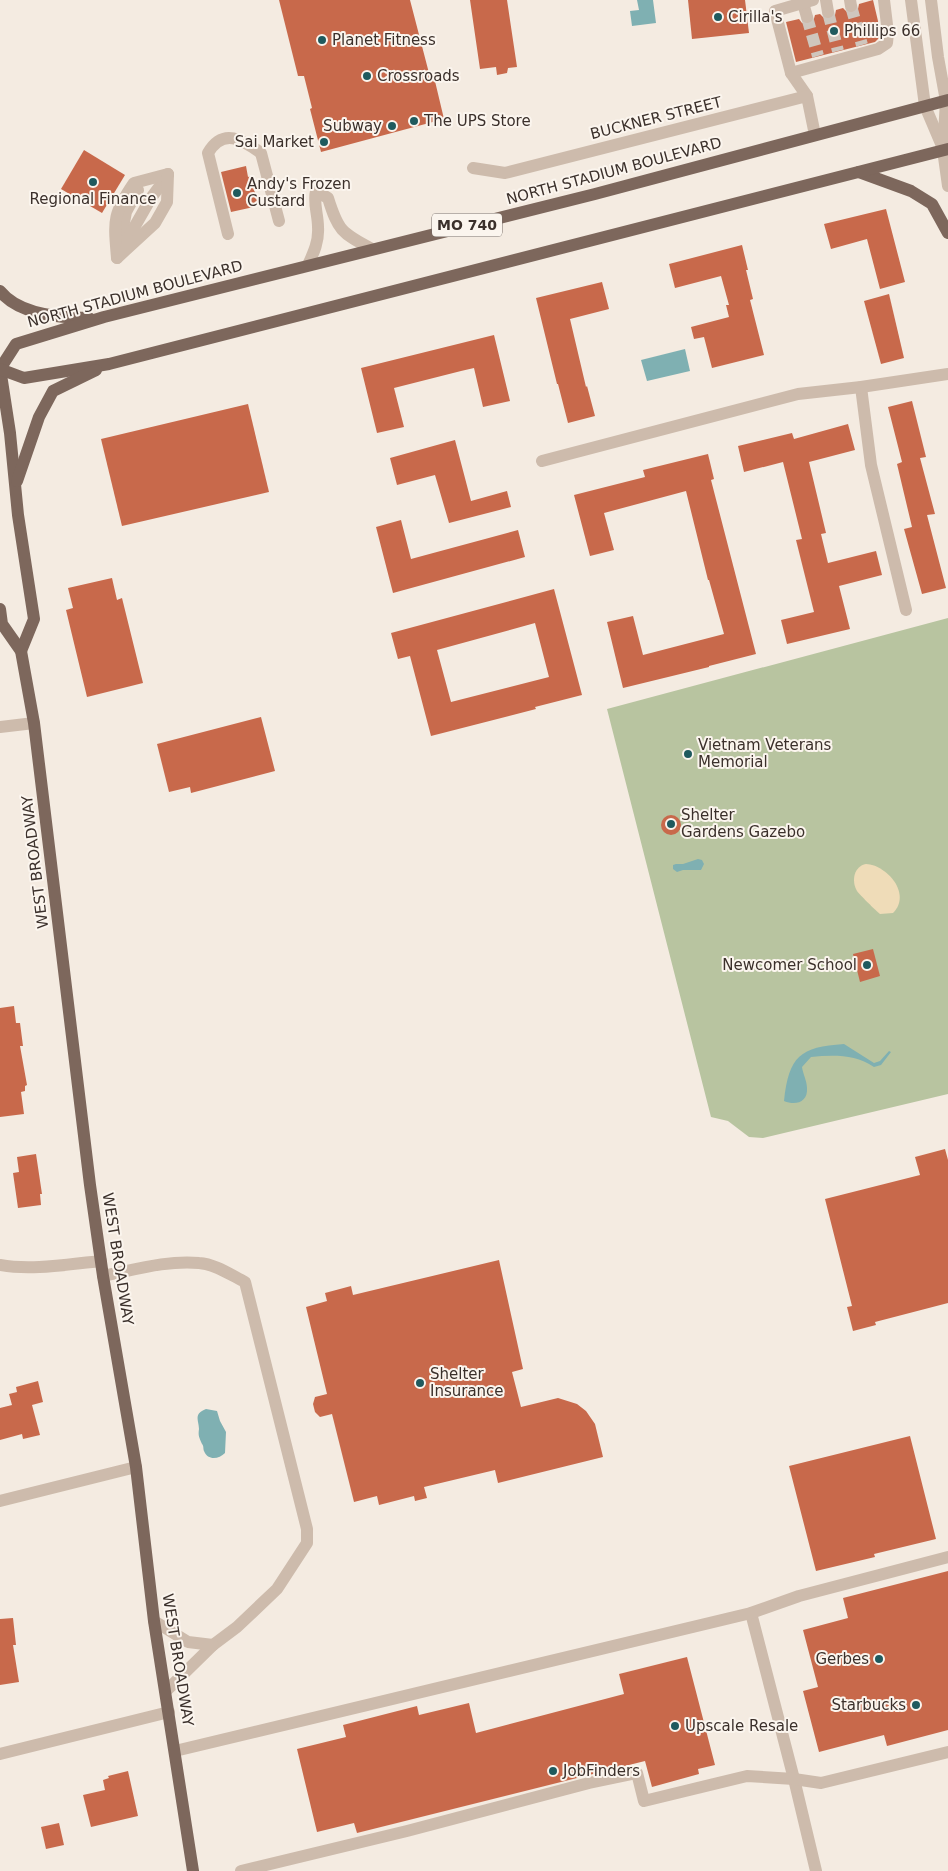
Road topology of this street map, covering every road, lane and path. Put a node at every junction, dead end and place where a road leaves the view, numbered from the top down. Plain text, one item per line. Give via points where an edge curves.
1 (884, 0) edge
2 (911, 0) edge
3 (931, 0) edge
4 (808, 1) edge
5 (776, 5) edge
6 (807, 17) tunnel mouth
7 (948, 28) edge
8 (935, 31) junction
9 (791, 74) junction
10 (807, 96) junction
11 (947, 101) edge
12 (925, 106) junction
13 (815, 134) junction
14 (946, 150) edge
15 (473, 168) dead end
16 (859, 172) junction
17 (168, 174) joint
18 (948, 186) edge
19 (279, 221) dead end
20 (948, 233) edge
21 (228, 234) dead end
22 (372, 249) junction
23 (308, 265) junction
24 (0, 291) edge
25 (104, 318) junction
26 (109, 364) junction
27 (0, 369) edge
28 (948, 374) edge
29 (861, 388) junction
30 (542, 461) dead end
31 (15, 488) junction
32 (0, 609) edge
33 (906, 610) dead end
34 (21, 650) junction
35 (34, 723) junction
36 (0, 727) edge
37 (101, 1261) junction
38 (0, 1264) edge
39 (103, 1276) junction
40 (136, 1467) junction
41 (0, 1501) edge
42 (948, 1557) edge
43 (751, 1613) junction
44 (154, 1621) junction
45 (213, 1645) junction
46 (166, 1691) junction
47 (169, 1712) junction
48 (175, 1751) junction
49 (948, 1752) edge
50 (0, 1754) edge
51 (794, 1779) junction
52 (193, 1871) edge
53 (241, 1871) edge
54 (816, 1871) edge

1 - 9 street via 887,43 878,49 863,49 819,61
2 - 12 street
3 - 8 street
4 - 5 street
4 - 6 street
5 - 9 street
7 - 8 street
8 - 11 street
9 - 10 street
10 - 13 street
10 - 15 street, BUCKNER STREET via 505,172
11 - 12 main road, NORTH STADIUM BOULEVARD / MO 740
11 - 14 street
12 - 13 main road, NORTH STADIUM BOULEVARD / MO 740
12 - 14 street
13 - 22 main road, NORTH STADIUM BOULEVARD / MO 740
14 - 16 main road
14 - 18 street
16 - 20 main road via 911,192 932,204
16 - 26 main road
17 - 17 street via 134,183 120,202 114,224 117,258 160,198
19 - 21 street via 262,153 239,139 228,138 215,144 208,153
22 - 23 main road, NORTH STADIUM BOULEVARD / MO 740
22 - 23 street via 340,229 328,198 316,191 318,234
23 - 25 main road, NORTH STADIUM BOULEVARD / MO 740
24 - 25 main road via 23,307 45,313 70,318
25 - 27 main road, NORTH STADIUM BOULEVARD / MO 740 via 16,344
26 - 27 main road via 24,378
26 - 31 main road via 53,391 39,417
27 - 31 main road
28 - 29 street
29 - 30 street via 798,394
29 - 33 street via 871,466
31 - 34 main road via 34,619
32 - 34 main road, WEST BROADWAY via 2,624
34 - 35 main road, WEST BROADWAY
35 - 36 street
35 - 37 main road, WEST BROADWAY
37 - 38 street via 45,1266
37 - 39 main road, WEST BROADWAY
39 - 40 main road, WEST BROADWAY
39 - 45 street via 171,1263 200,1263 245,1282 307,1529 307,1543 277,1589
40 - 41 street
40 - 44 main road, WEST BROADWAY
42 - 43 street via 798,1596
43 - 48 street
43 - 51 street
44 - 45 street via 188,1642
44 - 46 main road, WEST BROADWAY
45 - 46 street
46 - 47 main road, WEST BROADWAY
47 - 48 main road, WEST BROADWAY
47 - 50 street
48 - 52 main road, WEST BROADWAY
49 - 51 street via 821,1783
51 - 53 street via 747,1776 644,1801 637,1773
51 - 54 street

